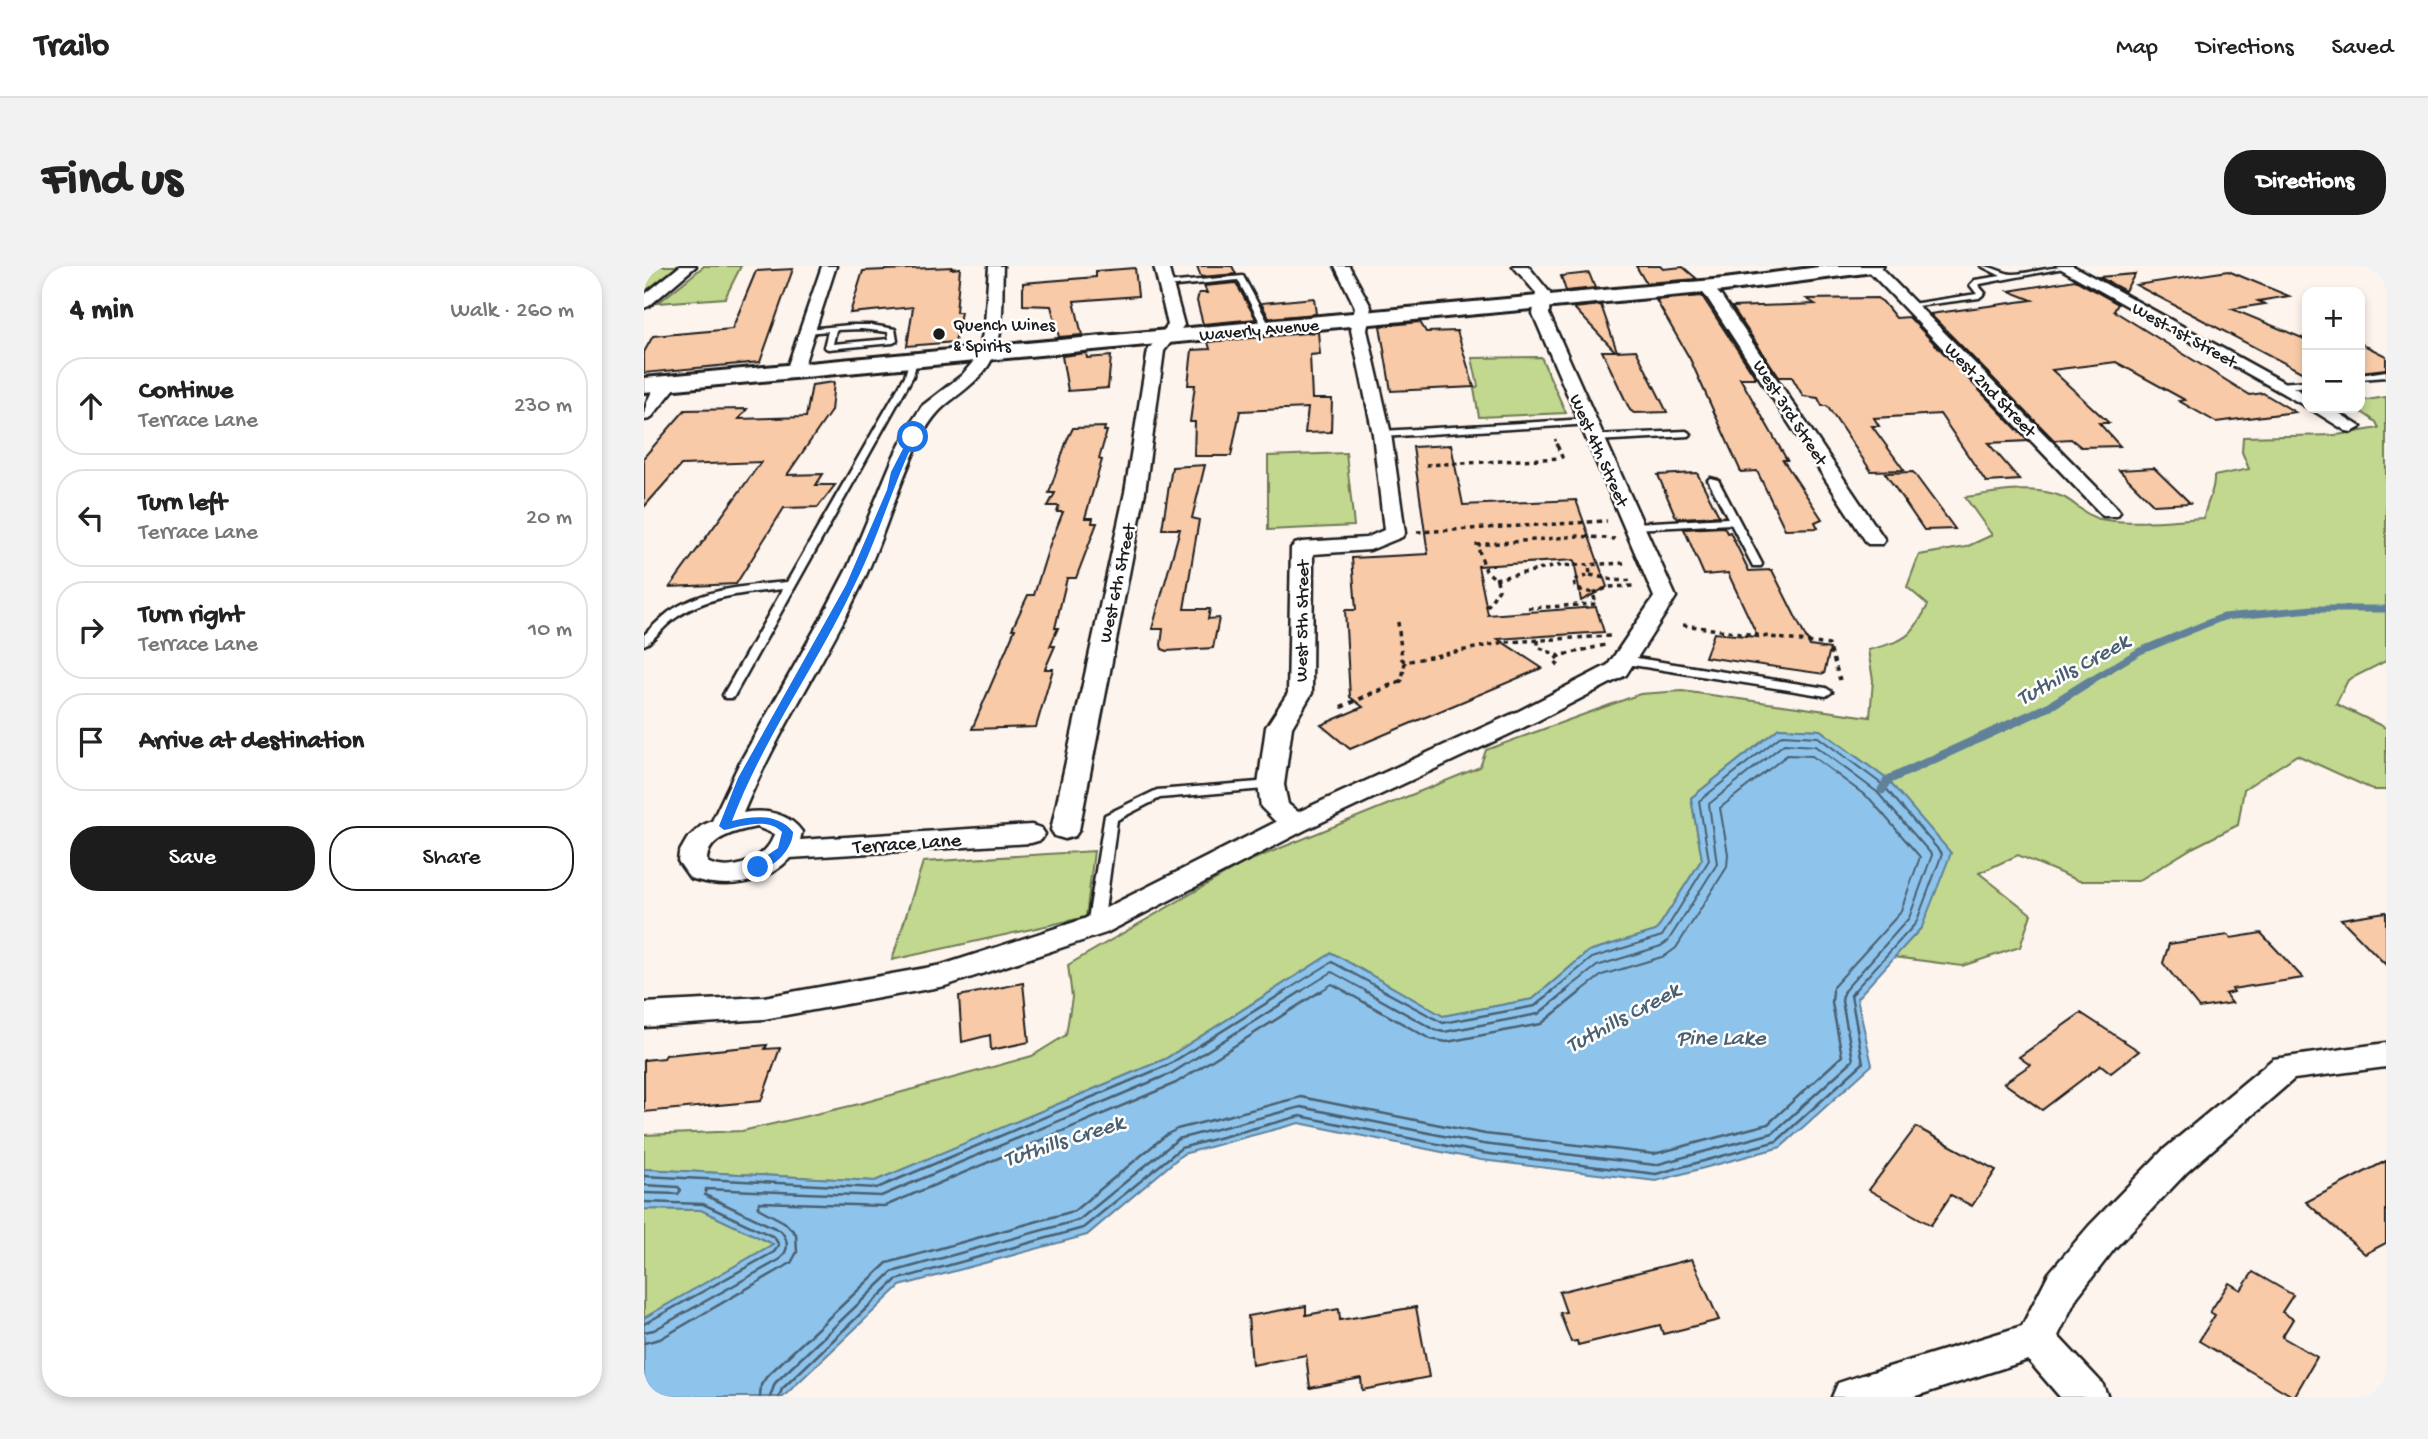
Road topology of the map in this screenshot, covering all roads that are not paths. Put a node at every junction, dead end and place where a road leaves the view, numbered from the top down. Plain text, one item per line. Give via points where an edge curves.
1 (689, 266) edge
2 (829, 266) edge
3 (996, 266) edge
4 (1161, 266) edge
5 (1342, 266) edge
6 (1520, 266) edge
7 (1872, 266) edge
8 (1985, 266) edge
9 (2017, 266) edge
10 (2380, 266) edge
11 (2064, 267) edge
12 (2386, 269) edge
13 (2033, 272) junction
14 (2010, 276) junction
15 (1713, 282) junction
16 (1166, 285) junction
17 (1541, 302) junction
18 (644, 303) edge
19 (1909, 305) junction
20 (1361, 320) junction
21 (1267, 328) junction
22 (832, 329) junction
23 (807, 331) junction
24 (1166, 338) junction
25 (988, 354) junction
26 (913, 360) junction
27 (794, 371) junction
28 (2386, 373) edge
29 (2365, 376) edge
30 (671, 382) junction
31 (2302, 384) edge
32 (644, 385) edge
33 (2279, 386) junction
34 (2302, 399) edge
35 (2327, 413) edge
36 (644, 415) edge
37 (2352, 427) dead end
38 (1592, 430) junction
39 (1382, 434) junction
40 (1686, 434) dead end
41 (1713, 480) dead end
42 (2110, 512) dead end
43 (1735, 522) junction
44 (1634, 526) junction
45 (1875, 540) dead end
46 (1757, 564) dead end
47 (792, 585) junction
48 (644, 641) edge
49 (1617, 647) junction
50 (1826, 692) dead end
51 (729, 695) dead end
52 (1271, 785) junction
53 (1295, 824) junction
54 (724, 826) junction
55 (1065, 830) dead end
56 (1031, 834) dead end
57 (783, 850) junction
58 (1095, 926) junction
59 (644, 1015) edge
60 (2386, 1055) edge
61 (2036, 1340) junction
62 (1853, 1397) edge
63 (2087, 1397) edge

1 - 18 street
2 - 23 street
3 - 25 street
4 - 16 street
5 - 20 street, West 5th Street via 1363,307
6 - 17 street, West 4th Street via 1543,293
7 - 15 main road, Waverly Avenue
7 - 19 street, West 2nd Street
8 - 14 lane
9 - 13 lane
10 - 12 street
11 - 13 lane
11 - 33 street, West 1st Street
13 - 14 lane
14 - 19 lane via 1974,283 1979,296
15 - 17 main road, Waverly Avenue
15 - 45 street, West 3rd Street via 1714,296
16 - 21 lane via 1240,278
16 - 24 street, West 6th Street via 1176,325
17 - 20 main road, Waverly Avenue
17 - 38 street, West 4th Street via 1541,314
19 - 42 street, West 2nd Street
20 - 21 main road, Waverly Avenue
20 - 39 street, West 5th Street via 1359,330
21 - 24 main road, Waverly Avenue
22 - 22 lane via 876,326 892,331 893,341 828,347
22 - 23 lane
23 - 27 street
24 - 25 main road, Waverly Avenue
24 - 55 street, West 6th Street via 1156,350 1135,492
25 - 26 main road, Waverly Avenue
25 - 54 street via 980,367 928,411 913,437 851,585 743,778
26 - 27 main road, Waverly Avenue
26 - 47 lane via 909,376
27 - 30 main road, Waverly Avenue
28 - 29 lane
30 - 32 main road, Waverly Avenue
30 - 36 street
31 - 33 lane
33 - 34 street, West 1st Street
35 - 37 street
38 - 39 lane
38 - 40 lane
38 - 44 street, West 4th Street
39 - 52 street, West 5th Street via 1395,533 1370,544 1302,548 1300,693 1279,727
41 - 43 lane
43 - 44 lane
43 - 46 lane
44 - 49 street, West 4th Street via 1665,597
47 - 48 lane via 706,598 671,616
47 - 51 lane
49 - 50 lane
49 - 53 street via 1617,670
52 - 53 street via 1275,807
52 - 58 lane via 1157,794 1110,818
53 - 58 street
54 - 57 street, Terrace Lane via 757,819 781,825 788,832
54 - 57 street, Terrace Lane via 694,849 691,858 700,872 741,873 765,864
56 - 57 street, Terrace Lane
58 - 59 street via 945,975 764,1008
60 - 61 street via 2285,1068 2175,1161 2102,1237 2063,1285
61 - 62 street
61 - 63 street

